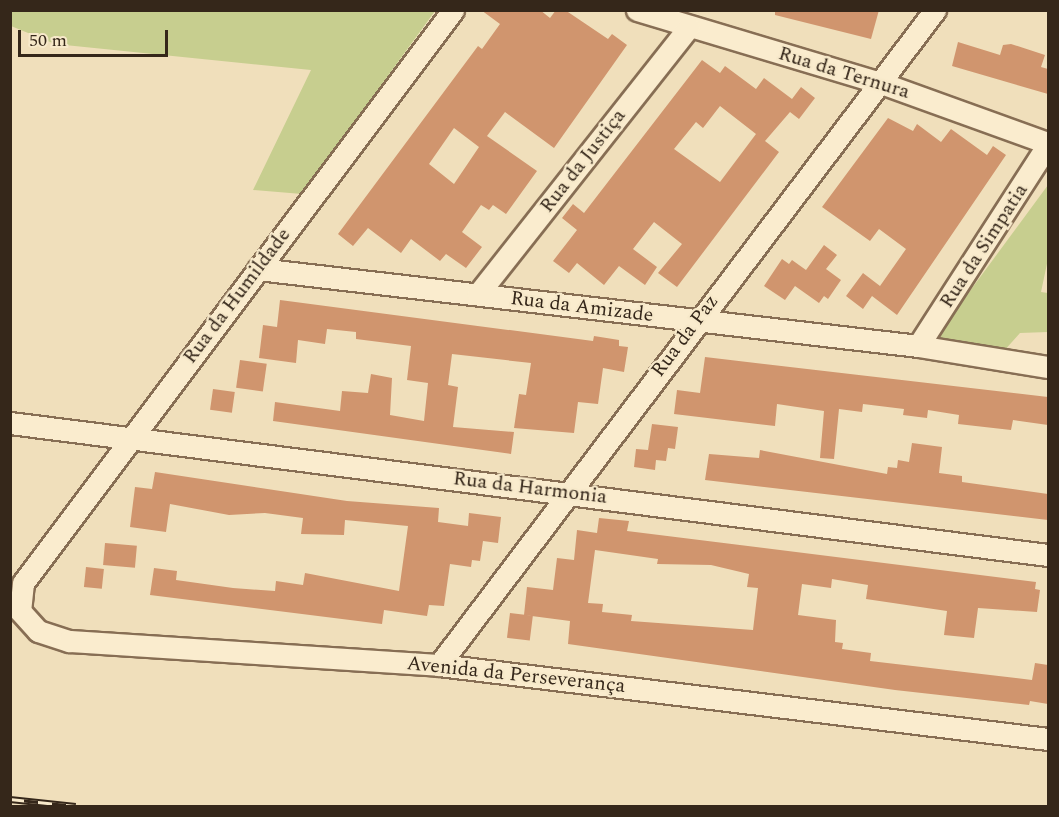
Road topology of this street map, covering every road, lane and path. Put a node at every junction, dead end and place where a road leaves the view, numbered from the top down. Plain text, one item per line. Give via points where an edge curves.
1 (453, 10) edge
2 (637, 10) edge
3 (935, 10) edge
4 (689, 27) junction
5 (881, 83) junction
6 (1048, 144) edge
7 (258, 268) junction
8 (478, 294) junction
9 (697, 320) junction
10 (918, 346) junction
11 (1048, 367) edge
12 (10, 423) edge
13 (129, 438) junction
14 (567, 492) junction
15 (1048, 555) edge
16 (23, 583) joint
17 (439, 665) junction
18 (1048, 739) edge

1 - 7 street, Rua da Humildade
2 - 4 street, Rua da Ternura
3 - 5 street, Rua da Paz
4 - 5 street, Rua da Ternura
4 - 8 street, Rua da Justiça
5 - 6 street, Rua da Ternura
5 - 9 street, Rua da Paz
6 - 10 street, Rua da Simpatia
7 - 8 street, Rua da Amizade
7 - 13 street, Rua da Humildade
8 - 9 street, Rua da Amizade
9 - 10 street, Rua da Amizade
9 - 14 street, Rua da Paz
10 - 11 street, Rua da Amizade
12 - 13 street, Rua da Harmonia
13 - 14 street, Rua da Harmonia
13 - 16 street, Rua da Humildade
14 - 15 street, Rua da Harmonia
14 - 17 street, Rua da Paz
16 - 17 street, Avenida da Perseverança via 20,611 38,631 69,641
17 - 18 street, Avenida da Perseverança

